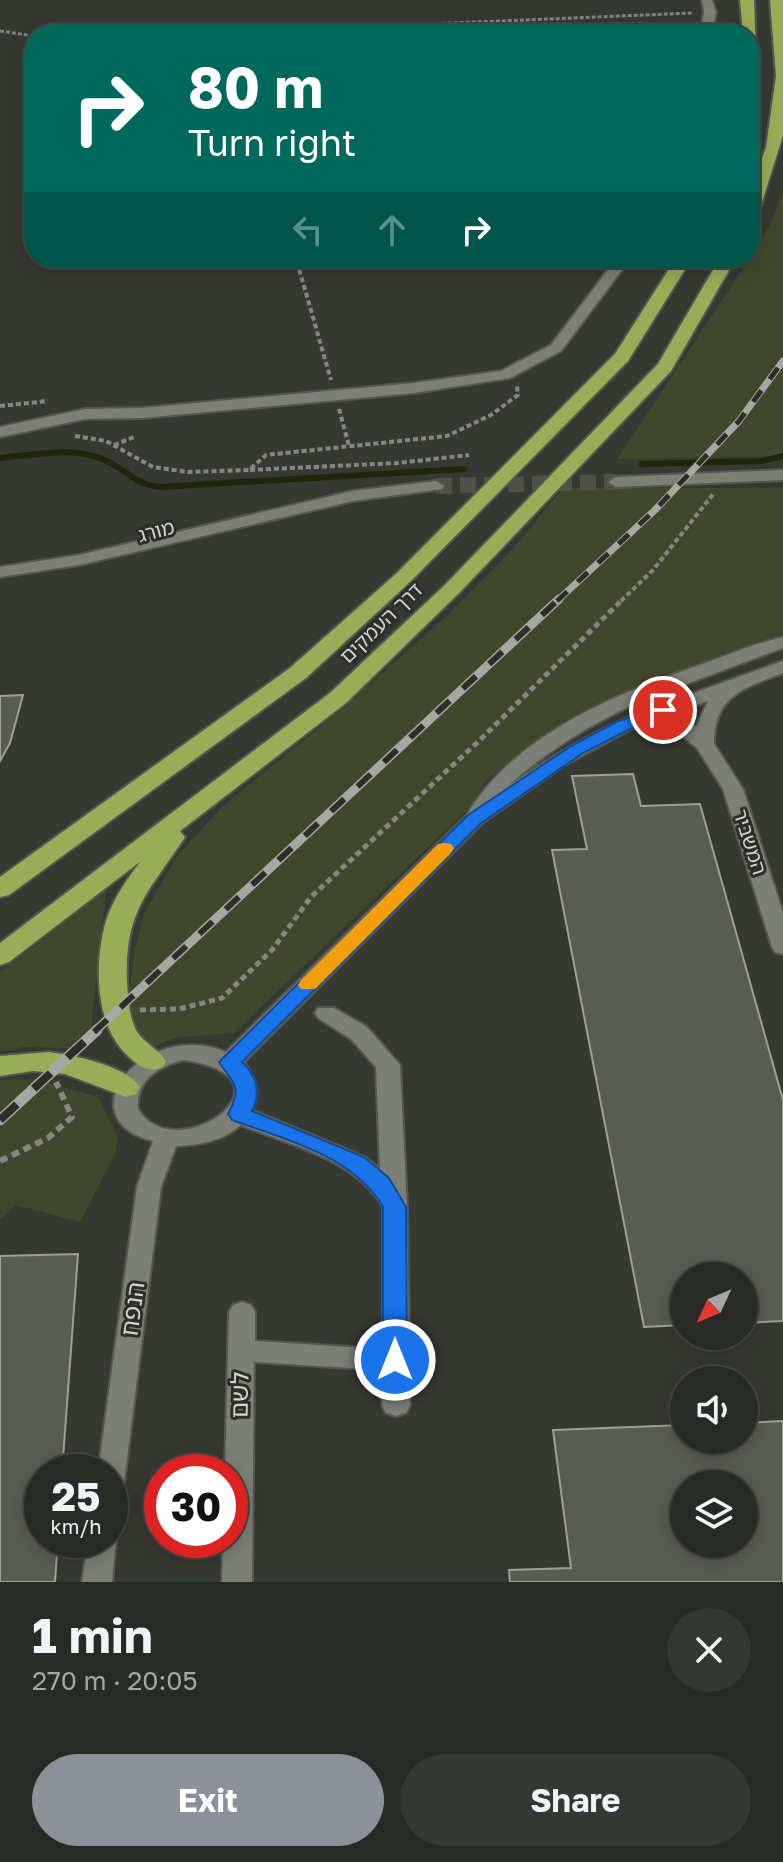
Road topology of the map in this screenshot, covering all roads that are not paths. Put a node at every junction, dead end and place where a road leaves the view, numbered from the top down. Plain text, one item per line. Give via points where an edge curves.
1 (747, 0) edge
2 (777, 0) edge
3 (749, 24) edge
4 (760, 187) edge
5 (616, 268) edge
6 (678, 268) edge
7 (722, 268) edge
8 (0, 432) edge
9 (783, 478) edge
10 (616, 482) tunnel mouth
11 (436, 486) tunnel mouth
12 (320, 504) junction
13 (0, 572) edge
14 (0, 585) edge
15 (783, 642) edge
16 (783, 667) edge
17 (678, 681) junction
18 (731, 685) junction
19 (663, 710) junction
20 (704, 744) junction
21 (241, 774) junction
22 (475, 819) junction
23 (0, 889) edge
24 (783, 947) edge
25 (0, 956) edge
26 (326, 1013) dead end
27 (152, 1061) junction
28 (230, 1062) junction
29 (0, 1066) edge
30 (126, 1087) junction
31 (239, 1114) junction
32 (167, 1137) junction
33 (395, 1207) junction
34 (242, 1312) dead end
35 (241, 1351) junction
36 (395, 1360) junction
37 (396, 1405) dead end
38 (114, 1454) edge
39 (100, 1558) edge
40 (97, 1582) edge
41 (237, 1582) edge

1 - 3 highway
2 - 4 highway via 783,76 774,147
5 - 8 street via 556,348 505,375 414,388 85,414
6 - 23 highway, דרך העמקים via 622,357 404,577 298,673
7 - 21 highway, דרך העמקים via 665,367 453,588 338,698
9 - 10 street
11 - 12 street, מורג
12 - 13 street, מורג via 79,560
12 - 14 street, מורג via 148,556
15 - 17 street
16 - 18 street
17 - 19 street via 660,698
17 - 22 street via 605,711 537,750 488,795
18 - 19 street
18 - 20 street via 710,713
19 - 20 street, המשביר
19 - 22 street via 577,749
20 - 24 street, המשביר via 733,789
21 - 25 highway, דרך העמקים
21 - 27 highway via 186,822 152,862 123,909 114,938 120,1023
22 - 28 street
26 - 33 street via 359,1033 388,1065
27 - 28 street via 200,1052
27 - 30 street
28 - 31 street via 247,1086
29 - 30 highway via 40,1061 76,1065
30 - 32 street via 128,1112 150,1132
31 - 32 street via 208,1135
31 - 33 street via 356,1163 381,1183
32 - 38 street, הנפח via 149,1187
33 - 36 street
34 - 35 street, לשם
35 - 36 street, לשם
35 - 41 street, לשם
36 - 37 street
39 - 40 street

